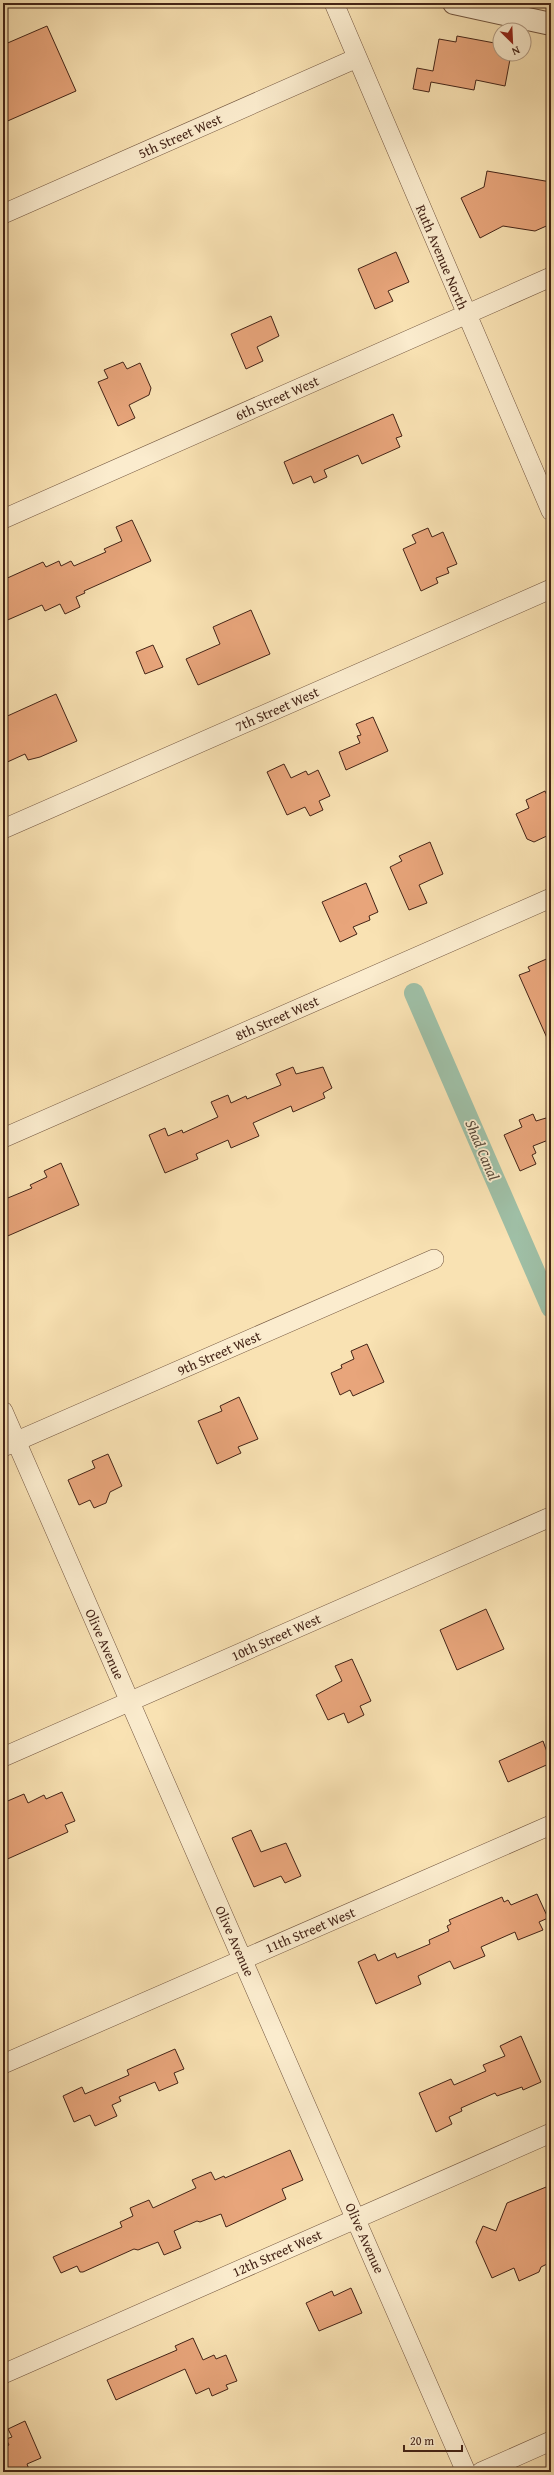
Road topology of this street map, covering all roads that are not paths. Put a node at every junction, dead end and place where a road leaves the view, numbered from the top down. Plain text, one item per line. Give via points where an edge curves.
1 (334, 3) edge
2 (454, 3) edge
3 (551, 24) edge
4 (357, 58) junction
5 (3, 214) edge
6 (551, 277) edge
7 (467, 314) junction
8 (551, 511) edge
9 (3, 519) edge
10 (551, 589) edge
11 (3, 829) edge
12 (551, 898) edge
13 (4, 1135) edge
14 (434, 1259) dead end
15 (3, 1411) edge
16 (10, 1444) edge
17 (548, 1518) dead end
18 (130, 1701) junction
19 (3, 1757) edge
20 (551, 1825) edge
21 (243, 1958) junction
22 (3, 2064) edge
23 (551, 2133) edge
24 (356, 2218) junction
25 (3, 2374) edge
26 (551, 2441) edge
27 (466, 2472) edge
28 (481, 2472) edge

1 - 4 street, Ruth Avenue North
2 - 3 street
4 - 5 street, 5th Street West
4 - 7 street, Ruth Avenue North
6 - 7 street, 6th Street West
7 - 8 street, Ruth Avenue North
7 - 9 street, 6th Street West
10 - 11 street, 7th Street West
12 - 13 street, 8th Street West
14 - 16 street, 9th Street West
15 - 16 street, Olive Avenue
16 - 18 street, Olive Avenue
17 - 18 street, 10th Street West
18 - 19 street, 10th Street West
18 - 21 street, Olive Avenue
20 - 21 street, 11th Street West
21 - 22 street, 11th Street West
21 - 24 street, Olive Avenue
23 - 24 street, 12th Street West
24 - 25 street, 12th Street West
24 - 27 street, Olive Avenue
26 - 28 street

